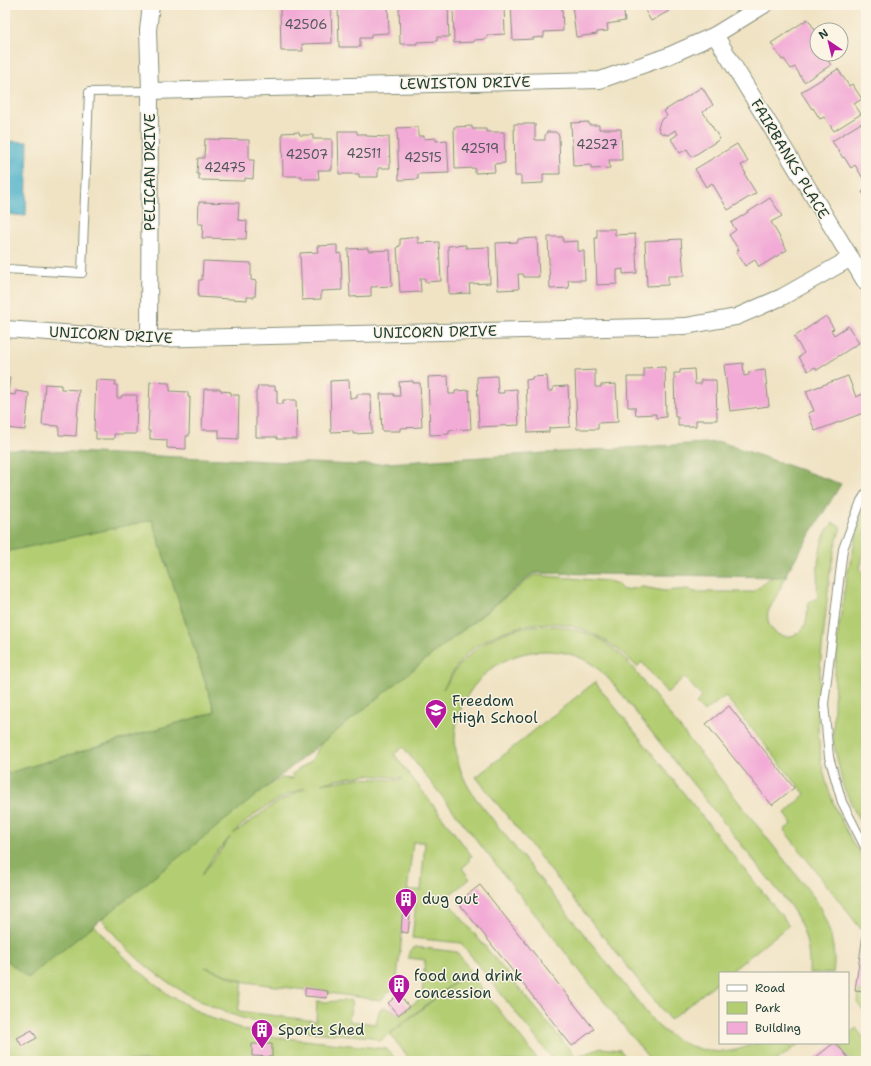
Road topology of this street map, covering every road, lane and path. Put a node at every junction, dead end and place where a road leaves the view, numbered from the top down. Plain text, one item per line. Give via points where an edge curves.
1 (151, 5) edge
2 (764, 5) edge
3 (715, 35) junction
4 (150, 91) junction
5 (850, 258) junction
6 (5, 269) edge
7 (866, 283) edge
8 (5, 329) edge
9 (149, 339) junction
10 (866, 493) edge
11 (866, 849) edge

1 - 4 street, PELICAN DRIVE via 148,30
2 - 3 street, LEWISTON DRIVE
3 - 4 street, LEWISTON DRIVE via 668,56 600,80
3 - 5 street, FAIRBANKS PLACE
4 - 6 lane via 89,92 82,273
4 - 9 street, PELICAN DRIVE
5 - 7 street, FAIRBANKS PLACE
5 - 9 street, UNICORN DRIVE via 782,297 736,317 686,326
8 - 9 street, UNICORN DRIVE
10 - 11 lane via 843,548 824,704 829,757 842,802

